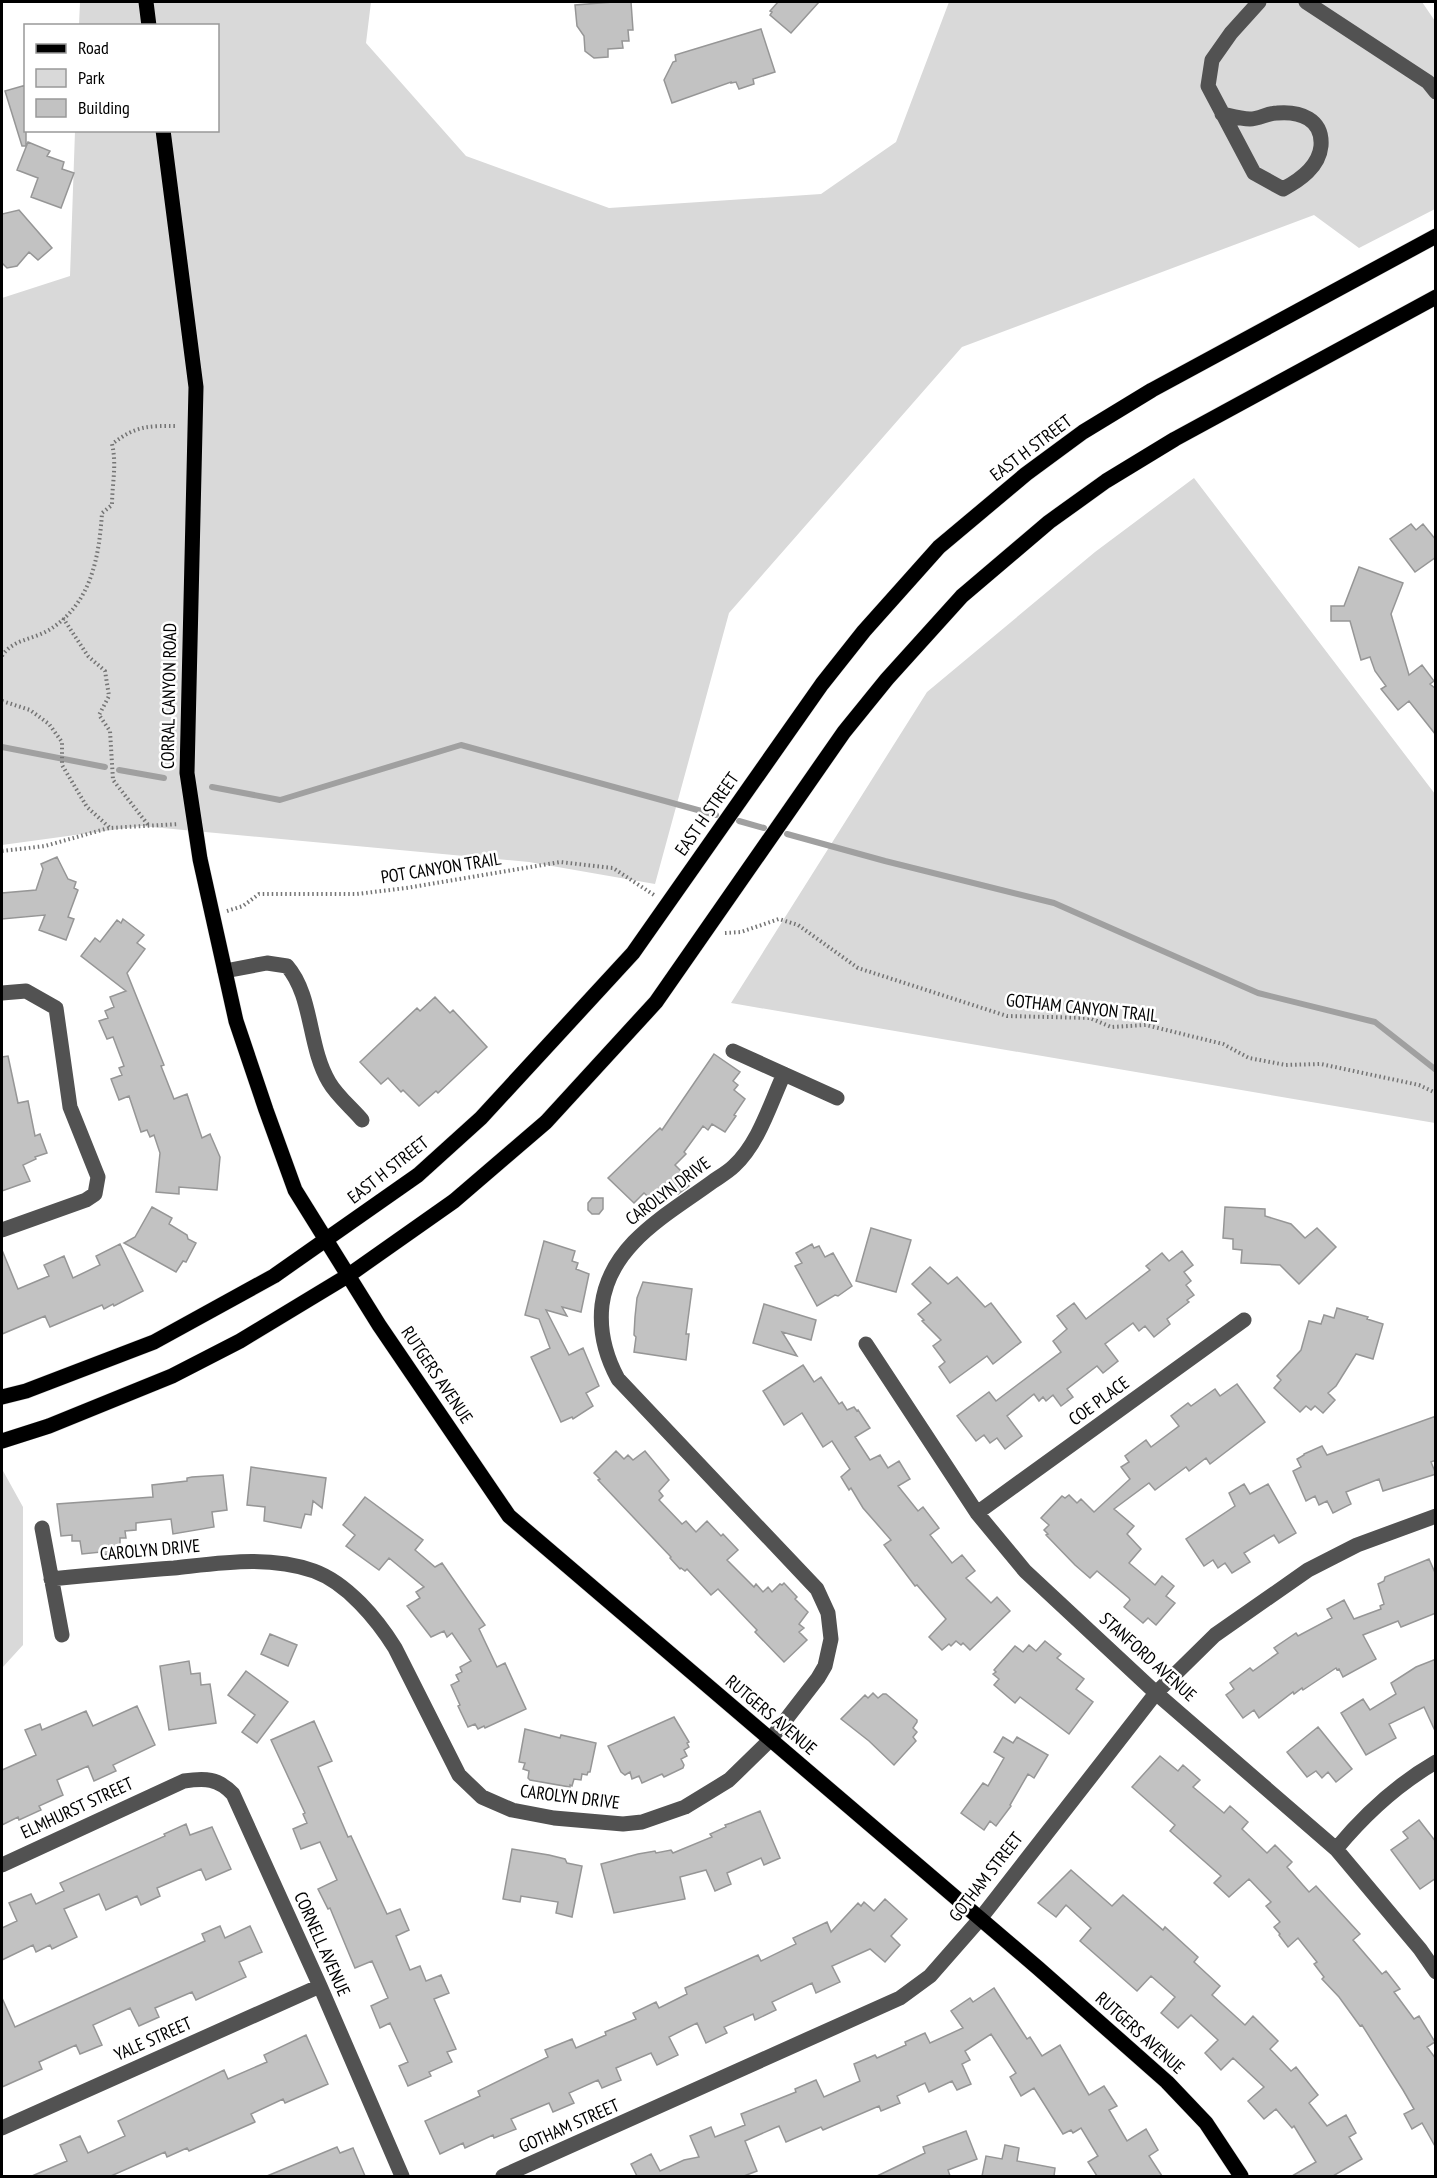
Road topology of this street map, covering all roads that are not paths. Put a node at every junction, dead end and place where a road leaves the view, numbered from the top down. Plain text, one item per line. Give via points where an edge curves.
1 (146, 2) edge
2 (1259, 2) edge
3 (1306, 2) edge
4 (149, 24) edge
5 (1436, 92) edge
6 (1222, 114) junction
7 (163, 132) edge
8 (1436, 236) edge
9 (1436, 297) edge
10 (225, 971) junction
11 (2, 993) edge
12 (733, 1051) dead end
13 (784, 1074) junction
14 (837, 1098) dead end
15 (362, 1120) dead end
16 (2, 1230) edge
17 (327, 1240) junction
18 (349, 1275) junction
19 (1244, 1320) dead end
20 (866, 1344) dead end
21 (2, 1397) edge
22 (2, 1441) edge
23 (977, 1513) junction
24 (1436, 1516) edge
25 (42, 1528) dead end
26 (51, 1579) junction
27 (62, 1635) dead end
28 (1156, 1693) junction
29 (770, 1740) junction
30 (1436, 1762) edge
31 (168, 1788) joint
32 (1336, 1849) junction
33 (2, 1865) edge
34 (980, 1919) junction
35 (1436, 1972) edge
36 (320, 1986) junction
37 (2, 2128) edge
38 (402, 2176) edge
39 (503, 2176) edge
40 (1241, 2176) edge

1 - 4 main road
2 - 6 street via 1230,33 1212,60 1208,86
3 - 5 street via 1428,82
6 - 6 street via 1254,173 1270,184 1283,189 1315,165 1321,136 1317,125 1304,115 1276,112 1251,119
7 - 10 main road, CORRAL CANYON ROAD via 196,387 187,773
8 - 17 main road, EAST H STREET via 1152,390 1083,432 939,547 822,684 633,953 482,1118 418,1175
9 - 18 main road via 1175,439 1106,481 1049,522 962,596 844,732 656,1002 546,1122 454,1201
10 - 15 street via 267,963 288,966 297,978 315,1047 329,1082
10 - 17 main road, CORRAL CANYON ROAD via 236,1021 295,1190
11 - 16 street via 26,991 56,1008 70,1107 98,1177 95,1194 86,1200
12 - 13 street
13 - 14 street
13 - 29 street, CAROLYN DRIVE via 755,1137 735,1166 643,1232 622,1254 607,1282 601,1314 604,1348 618,1379 817,1589 824,1601 831,1639 825,1666
17 - 18 main road, RUTGERS AVENUE
17 - 21 main road, EAST H STREET via 274,1276 154,1342
18 - 22 main road via 240,1341 172,1376
18 - 29 main road, RUTGERS AVENUE via 509,1516
19 - 23 street, COE PLACE
20 - 23 street, STANFORD AVENUE
23 - 28 street, STANFORD AVENUE via 1025,1571
24 - 28 street, GOTHAM STREET via 1357,1545 1308,1570 1215,1635
25 - 26 street
26 - 27 street
26 - 29 street, CAROLYN DRIVE via 267,1561 316,1572 372,1614 385,1632 459,1775 482,1797 512,1810 554,1818 642,1822 685,1807 729,1780
28 - 32 street, STANFORD AVENUE
28 - 34 street, GOTHAM STREET
29 - 34 main road, RUTGERS AVENUE
30 - 32 street via 1382,1799
31 - 33 street, ELMHURST STREET
31 - 36 street, CORNELL AVENUE via 208,1778 224,1785 232,1794
32 - 35 street, STANFORD AVENUE
34 - 39 street, GOTHAM STREET via 930,1976 900,1998
34 - 40 main road, RUTGERS AVENUE via 1167,2082 1206,2122
36 - 37 street, YALE STREET
36 - 38 street, CORNELL AVENUE

